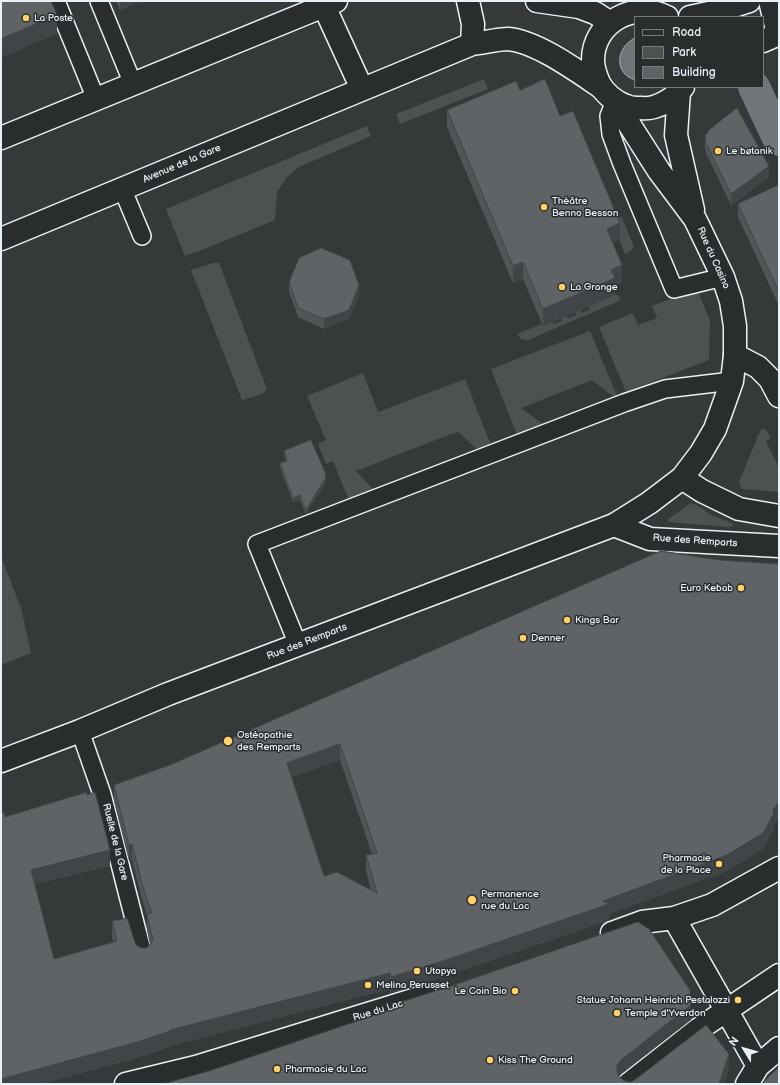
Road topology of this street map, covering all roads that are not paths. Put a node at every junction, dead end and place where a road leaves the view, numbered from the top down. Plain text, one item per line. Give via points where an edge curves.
1 (56, 1) edge
2 (99, 1) edge
3 (468, 1) edge
4 (537, 1) edge
5 (749, 1) edge
6 (770, 1) edge
7 (327, 3) edge
8 (580, 4) edge
9 (654, 10) edge
10 (696, 16) edge
11 (609, 22) junction
12 (772, 37) edge
13 (472, 44) junction
14 (133, 84) junction
15 (362, 89) junction
16 (681, 89) edge
17 (614, 98) junction
18 (96, 99) junction
19 (1, 138) edge
20 (122, 188) junction
21 (695, 219) junction
22 (142, 236) dead end
23 (1, 239) edge
24 (723, 277) junction
25 (734, 355) junction
26 (732, 381) junction
27 (779, 396) edge
28 (682, 478) junction
29 (779, 516) edge
30 (614, 524) junction
31 (779, 546) edge
32 (298, 645) junction
33 (80, 731) junction
34 (1, 761) edge
35 (779, 868) edge
36 (674, 918) junction
37 (590, 940) edge
38 (144, 954) edge
39 (779, 976) edge
40 (442, 991) edge
41 (726, 1010) junction
42 (779, 1048) edge
43 (752, 1075) edge
44 (126, 1084) edge
45 (629, 1084) edge

1 - 18 lane
2 - 14 lane
3 - 13 street via 473,24
4 - 8 street
5 - 10 street
6 - 12 street
7 - 14 street
7 - 15 street
8 - 11 street
9 - 11 street via 636,10 622,14
11 - 17 street, Rue du Casino via 600,33 592,60 595,74
13 - 15 street, Avenue de la Gare
13 - 17 street, Avenue de la Gare via 518,40 542,50
14 - 18 street
15 - 20 street, Avenue de la Gare
16 - 17 street via 664,103 646,109
16 - 21 street, Rue du Casino via 676,135
17 - 21 street, Rue du Casino via 659,171
17 - 24 lane via 609,116 610,134 674,289
18 - 19 street
20 - 22 lane
20 - 23 street, Avenue de la Gare
21 - 24 street, Rue du Casino
24 - 25 street, Rue du Casino via 731,300 735,326
25 - 26 street, Rue des Remparts
25 - 27 street via 758,366 770,379
26 - 28 street, Rue des Remparts via 715,429
26 - 32 lane via 665,389 624,402 257,544
28 - 29 street via 738,509
28 - 30 street, Rue des Remparts via 649,503
30 - 31 street, Rue des Remparts via 650,539
30 - 32 street, Rue des Remparts
32 - 33 street, Rue des Remparts via 168,694
33 - 34 street, Rue des Remparts
33 - 38 lane, Ruelle de la Gare via 102,794
35 - 36 street via 712,905
36 - 37 street via 642,922
36 - 41 street
39 - 41 street
40 - 44 street, Rue du Lac via 196,1067
41 - 43 street
41 - 45 street
42 - 43 street

